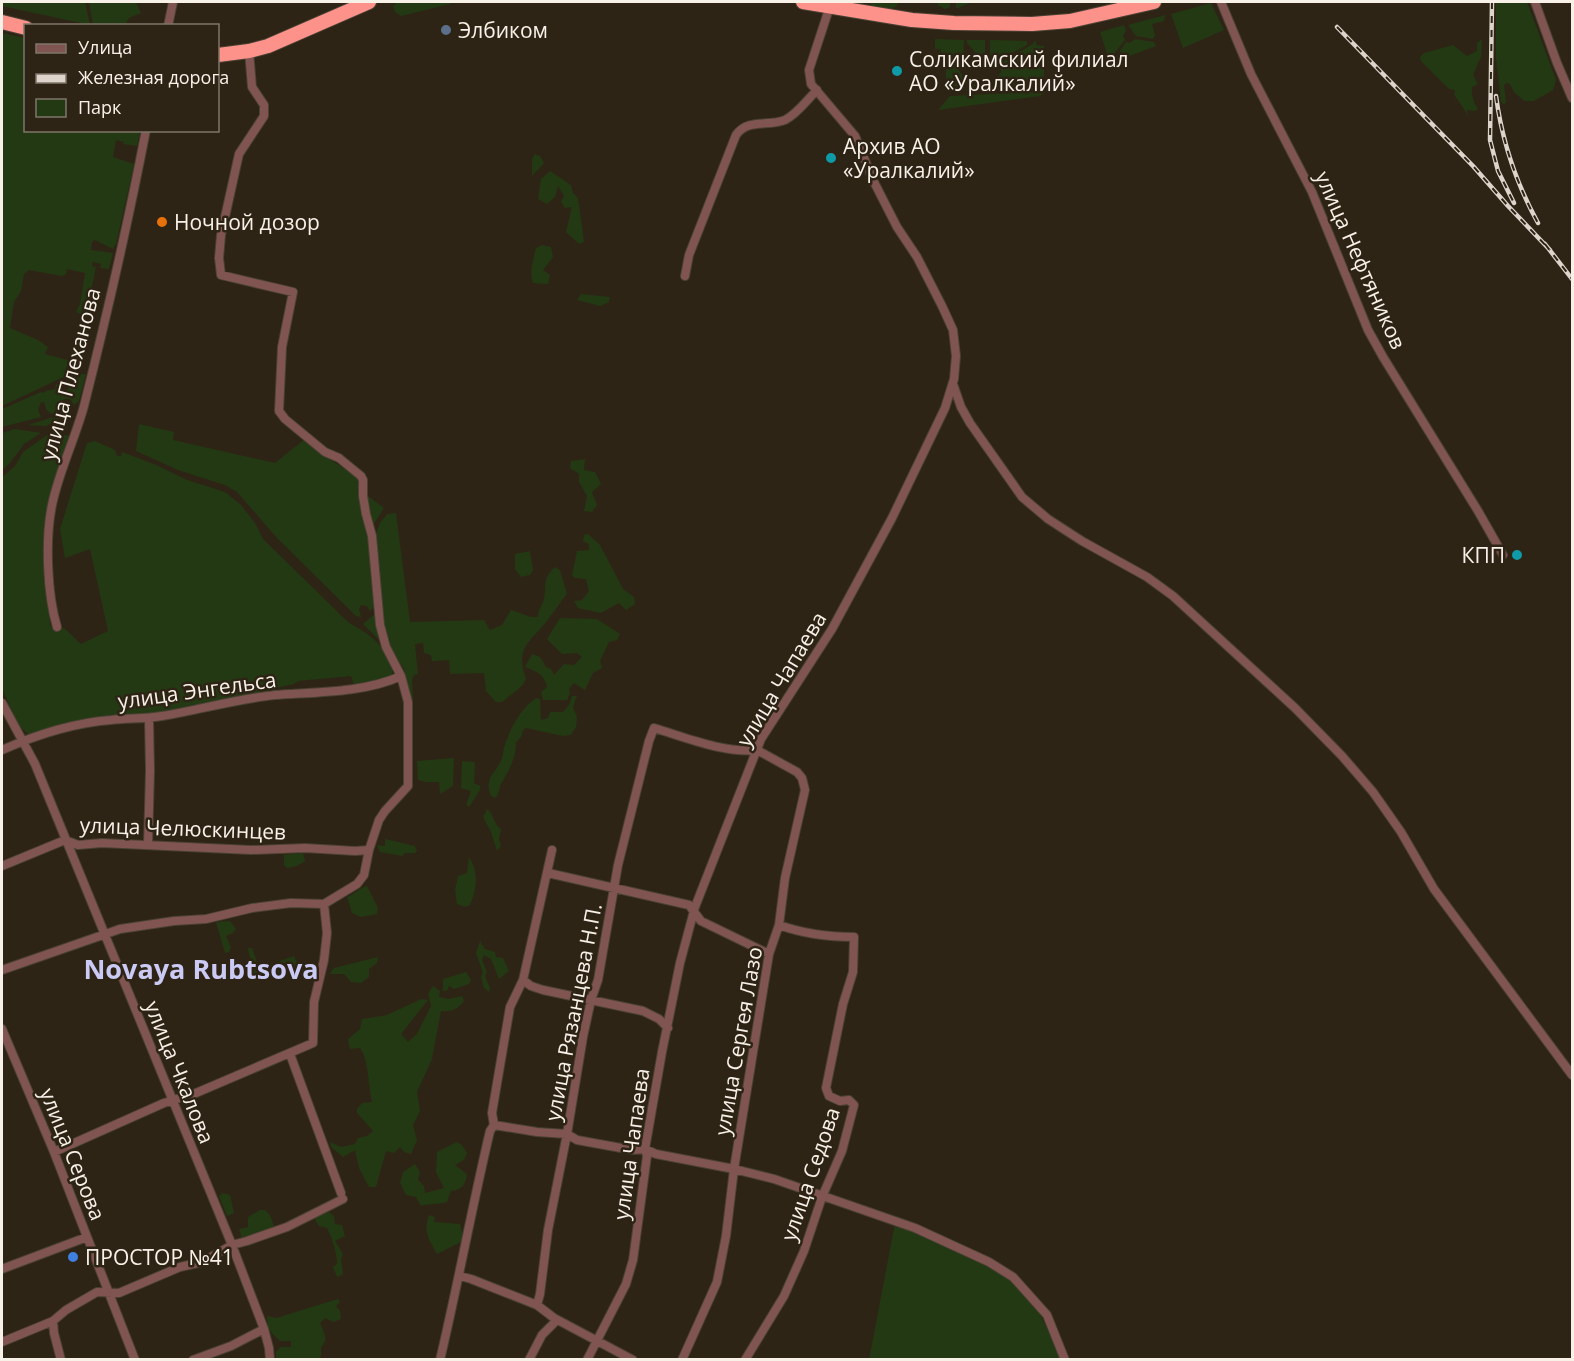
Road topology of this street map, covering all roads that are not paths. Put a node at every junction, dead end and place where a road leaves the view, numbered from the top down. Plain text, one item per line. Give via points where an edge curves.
1 (173, 2) edge
2 (369, 2) edge
3 (803, 2) edge
4 (1154, 2) edge
5 (1221, 2) edge
6 (1535, 2) edge
7 (830, 6) junction
8 (2, 22) edge
9 (168, 24) edge
10 (24, 28) edge
11 (249, 51) junction
12 (219, 55) edge
13 (817, 90) junction
14 (1572, 98) edge
15 (146, 132) edge
16 (684, 276) dead end
17 (953, 384) junction
18 (1503, 555) dead end
19 (57, 627) dead end
20 (401, 676) junction
21 (2, 703) edge
22 (149, 719) junction
23 (23, 741) junction
24 (2, 750) edge
25 (757, 750) junction
26 (65, 840) junction
27 (148, 844) junction
28 (369, 850) junction
29 (552, 850) dead end
30 (2, 866) edge
31 (548, 873) junction
32 (615, 889) junction
33 (324, 904) junction
34 (694, 912) junction
35 (779, 925) junction
36 (104, 934) junction
37 (770, 954) junction
38 (2, 970) edge
39 (523, 980) junction
40 (591, 1000) junction
41 (668, 1028) junction
42 (2, 1029) edge
43 (290, 1054) junction
44 (1572, 1075) edge
45 (172, 1100) junction
46 (494, 1125) junction
47 (567, 1134) junction
48 (645, 1149) junction
49 (54, 1152) junction
50 (734, 1169) junction
51 (822, 1197) junction
52 (87, 1237) junction
53 (232, 1245) junction
54 (2, 1269) edge
55 (460, 1276) junction
56 (109, 1293) junction
57 (537, 1305) junction
58 (557, 1320) junction
59 (53, 1322) junction
60 (264, 1329) junction
61 (597, 1341) junction
62 (2, 1342) edge
63 (61, 1359) edge
64 (135, 1359) edge
65 (193, 1359) edge
66 (270, 1359) edge
67 (440, 1359) edge
68 (529, 1359) edge
69 (587, 1359) edge
70 (633, 1359) edge
71 (682, 1359) edge
72 (746, 1359) edge
73 (1065, 1359) edge

1 - 9 street
2 - 11 highway
3 - 7 highway
4 - 7 highway via 1070,21 1032,24 912,20
5 - 18 street, улица Нефтяников via 1251,74 1312,192 1368,330
6 - 14 street
7 - 13 street, улица Чапаева via 809,70 811,84
8 - 10 highway
11 - 12 highway
11 - 20 street via 252,87 264,105 264,116 239,154 221,235 221,275 293,292 282,347 279,411 363,480 380,625
13 - 16 street via 784,120 740,129
13 - 17 street, улица Чапаева via 855,136 897,227 917,256 942,306 953,330
15 - 19 street, улица Плеханова via 83,408 52,506 51,607
17 - 25 street, улица Чапаева via 922,460 832,629
17 - 44 street via 970,423 1022,497 1047,519 1173,596 1342,756 1373,792 1434,889
20 - 22 street, улица Энгельса via 376,684 243,699
20 - 28 street via 408,702 408,786 379,820
21 - 23 street, улица Чкалова
22 - 23 street, улица Энгельса via 68,725
22 - 27 street
23 - 24 street, улица Энгельса
23 - 26 street, улица Чкалова
25 - 32 street, улица Рязанцева Н.П. via 714,746 654,728
25 - 34 street, улица Чапаева
25 - 35 street, улица Сергея Лазо via 797,772 805,784
26 - 27 street, улица Челюскинцев via 78,845
26 - 30 street, улица Челюскинцев
26 - 36 street, улица Чкалова
27 - 28 street, улица Челюскинцев via 251,850
28 - 33 street via 364,875 357,884
29 - 31 street
31 - 32 street
31 - 39 street
32 - 34 street via 689,905
32 - 40 street, улица Рязанцева Н.П.
33 - 36 street via 252,908
33 - 43 street via 327,933 314,1002 314,1042
34 - 37 street via 701,921
34 - 41 street, улица Чапаева
35 - 37 street, улица Сергея Лазо
35 - 51 street, улица Седова via 801,933 854,937 853,972 826,1088 829,1096 849,1100 854,1105 842,1150
36 - 38 street
36 - 45 street, улица Чкалова
37 - 50 street, улица Сергея Лазо
39 - 40 street via 543,990
39 - 46 street via 505,1029 492,1113
40 - 41 street via 643,1011
40 - 47 street, улица Рязанцева Н.П.
41 - 48 street, улица Чапаева
42 - 49 street, улица Серова
43 - 45 street
43 - 53 street via 342,1196 287,1227
45 - 49 street
45 - 53 street, улица Чкалова
46 - 47 street
46 - 55 street via 468,1224
47 - 48 street via 577,1140
47 - 57 street, улица Рязанцева Н.П.
48 - 50 street
48 - 61 street, улица Чапаева via 633,1260 626,1284
49 - 52 street, улица Серова
50 - 51 street
50 - 71 street, улица Сергея Лазо via 717,1282
51 - 72 street, улица Седова via 784,1296
51 - 73 street via 915,1228 1013,1276 1047,1315
52 - 54 street
52 - 56 street, улица Серова
53 - 56 street via 202,1262 180,1267 119,1293
53 - 60 street, улица Чкалова
55 - 57 street
55 - 67 street
56 - 59 street via 97,1292
56 - 64 street, улица Серова
57 - 58 street
58 - 61 street
58 - 68 street via 542,1335
59 - 62 street
59 - 63 street
60 - 65 street
60 - 66 street, улица Чкалова
61 - 69 street, улица Чапаева
61 - 70 street

